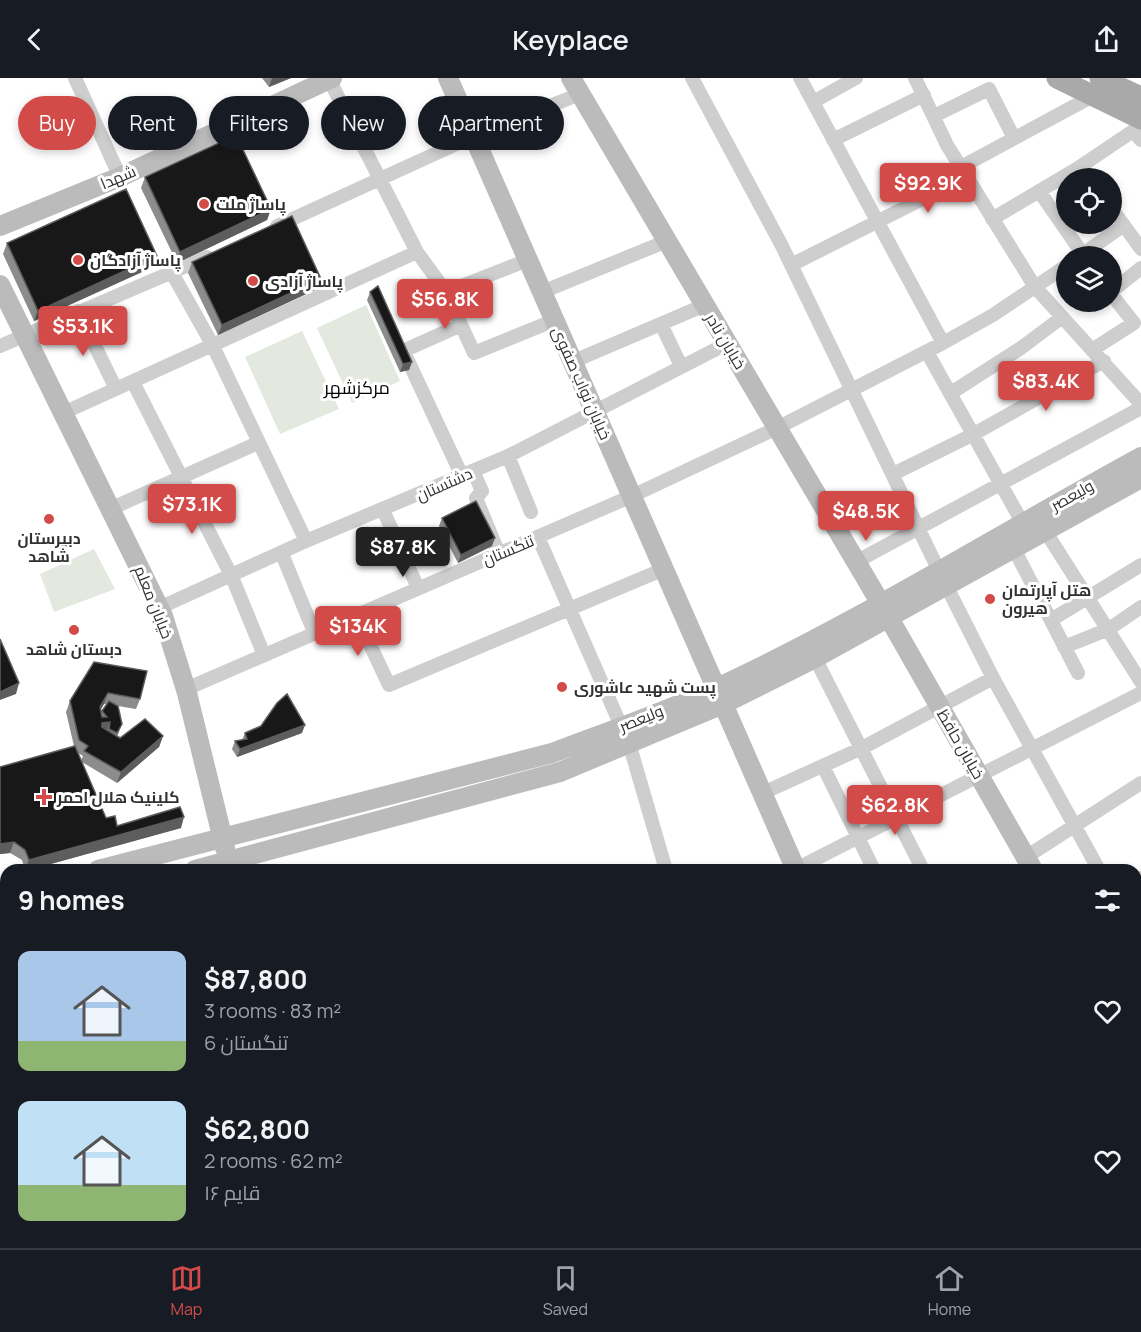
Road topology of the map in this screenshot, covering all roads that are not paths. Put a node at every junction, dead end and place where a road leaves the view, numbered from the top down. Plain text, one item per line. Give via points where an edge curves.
1 (75, 78) edge
2 (448, 78) edge
3 (692, 78) edge
4 (800, 78) edge
5 (856, 78) edge
6 (915, 78) edge
7 (1057, 78) edge
8 (331, 79) edge
9 (575, 86) edge
10 (1096, 87) edge
11 (924, 95) junction
12 (456, 96) edge
13 (555, 96) edge
14 (1141, 97) edge
15 (813, 102) junction
16 (934, 116) junction
17 (1138, 130) edge
18 (1014, 138) junction
19 (833, 140) junction
20 (444, 150) edge
21 (480, 150) edge
22 (1089, 168) edge
23 (963, 172) junction
24 (120, 177) junction
25 (379, 180) junction
26 (1056, 184) edge
27 (1039, 191) junction
28 (992, 219) junction
29 (1122, 222) edge
30 (876, 223) junction
31 (1124, 225) junction
32 (0, 226) edge
33 (259, 234) edge
34 (667, 241) junction
35 (1075, 246) edge
36 (1096, 246) edge
37 (1141, 249) edge
38 (417, 252) junction
39 (216, 253) edge
40 (528, 260) junction
41 (791, 265) junction
42 (1141, 268) edge
43 (172, 273) junction
44 (1056, 273) edge
45 (1122, 284) edge
46 (0, 285) edge
47 (1035, 287) junction
48 (446, 292) junction
49 (542, 292) junction
50 (705, 305) junction
51 (1122, 307) edge
52 (78, 311) junction
53 (1061, 318) junction
54 (555, 320) junction
55 (661, 324) junction
56 (460, 326) junction
57 (24, 335) junction
58 (728, 343) junction
59 (212, 344) junction
60 (943, 344) junction
61 (0, 346) edge
62 (1092, 350) junction
63 (927, 352) junction
64 (574, 361) junction
65 (1104, 361) junction
66 (681, 366) junction
67 (133, 382) junction
68 (116, 389) junction
69 (850, 389) junction
70 (951, 393) junction
71 (1141, 406) edge
72 (594, 410) junction
73 (63, 413) junction
74 (777, 428) junction
75 (972, 435) junction
76 (258, 443) junction
77 (508, 456) junction
78 (1141, 457) edge
79 (891, 470) junction
80 (467, 473) junction
81 (1141, 478) edge
82 (181, 479) junction
83 (1000, 483) junction
84 (632, 496) junction
85 (110, 509) junction
86 (383, 510) junction
87 (531, 512) dead end
88 (1022, 522) junction
89 (917, 528) junction
90 (1044, 529) junction
91 (538, 537) junction
92 (306, 542) junction
93 (1013, 548) junction
94 (282, 554) junction
95 (499, 554) junction
96 (863, 558) dead end
97 (1141, 565) edge
98 (664, 568) junction
99 (232, 577) junction
100 (943, 578) junction
101 (418, 588) junction
102 (1088, 597) junction
103 (1141, 607) edge
104 (159, 608) junction
105 (571, 608) junction
106 (885, 611) junction
107 (356, 615) junction
108 (1052, 620) junction
109 (1109, 629) junction
110 (314, 632) junction
111 (1064, 647) junction
112 (264, 655) junction
113 (815, 658) junction
114 (1078, 673) dead end
115 (1139, 673) edge
116 (993, 678) junction
117 (186, 689) junction
118 (1141, 693) edge
119 (720, 696) junction
120 (940, 707) junction
121 (625, 735) junction
122 (862, 748) junction
123 (1032, 748) junction
124 (823, 766) junction
125 (488, 770) junction
126 (978, 774) junction
127 (1141, 783) edge
128 (494, 790) junction
129 (763, 793) junction
130 (897, 817) junction
131 (1075, 826) junction
132 (222, 838) junction
133 (856, 838) junction
134 (121, 864) edge
135 (230, 864) edge
136 (234, 864) edge
137 (664, 864) edge
138 (793, 864) edge
139 (807, 864) edge
140 (871, 864) edge
141 (920, 864) edge
142 (1029, 864) edge
143 (1096, 864) edge

1 - 24 street
2 - 12 street, خیابان نواب صفوی
3 - 41 street
4 - 15 street
5 - 15 street
6 - 11 street
7 - 10 main road
8 - 24 street, شهدا
8 - 25 street
9 - 13 street
9 - 34 street, خیابان نادر
10 - 14 main road
10 - 17 main road
10 - 18 street
11 - 16 street
11 - 19 street
15 - 19 street
16 - 18 street via 989,89
16 - 23 street
17 - 22 street
18 - 23 street
19 - 30 street
20 - 25 street
21 - 40 street, خیابان نواب صفوی
23 - 28 street
23 - 30 street
24 - 32 street, شهدا
25 - 33 street
25 - 38 street
26 - 27 street
27 - 28 street
27 - 35 street
28 - 47 street
29 - 31 street
30 - 41 street
30 - 60 street
31 - 36 street
31 - 37 street
34 - 49 street
34 - 50 street, خیابان نادر
38 - 48 street
38 - 59 street via 371,281
39 - 43 street
40 - 48 street
40 - 49 street, خیابان نواب صفوی
41 - 69 street
42 - 45 street
43 - 52 street
43 - 59 street
44 - 47 street, تنگستان
46 - 57 street, خیابان معلم
47 - 53 street
47 - 60 street, تنگستان
48 - 56 street
49 - 54 street, خیابان نواب صفوی
50 - 55 street
50 - 58 street, خیابان نادر
51 - 62 street via 1134,323
52 - 57 street
52 - 68 street
53 - 62 street
53 - 70 street
54 - 56 street via 474,353
54 - 64 street, خیابان نواب صفوی
55 - 64 street
55 - 66 street
56 - 80 street via 401,346
57 - 61 street
57 - 73 street, خیابان معلم
58 - 66 street, دشتستان
58 - 74 street, خیابان نادر
59 - 67 street
59 - 76 street
60 - 63 street, تنگستان
62 - 65 street
63 - 69 street, تنگستان
63 - 70 street
64 - 72 street, خیابان نواب صفوی
65 - 71 street
65 - 75 street
66 - 72 street, دشتستان
67 - 68 street
67 - 82 street
68 - 73 street
69 - 74 street, تنگستان
69 - 79 street
70 - 75 street
71 - 83 street
72 - 77 street, دشتستان
72 - 84 street, خیابان نواب صفوی
73 - 85 street, خیابان معلم
74 - 84 street, تنگستان
74 - 106 street, خیابان نادر
75 - 79 street
75 - 83 street
76 - 82 street
76 - 92 street
77 - 80 street, دشتستان
77 - 87 street
78 - 88 street, ولیعصر
79 - 89 street
80 - 86 street, دشتستان
80 - 95 street via 482,491 476,498
81 - 90 street, ولیعصر
82 - 85 street
82 - 99 street
83 - 88 street
83 - 89 street
84 - 91 street, تنگستان
84 - 98 street, خیابان نواب صفوی
85 - 104 street, خیابان معلم
86 - 92 street, دشتستان
86 - 101 street
88 - 100 street, ولیعصر
89 - 96 street
89 - 100 street
90 - 93 street, ولیعصر
90 - 102 street
91 - 95 street, تنگستان
91 - 105 street
92 - 94 street, دشتستان
93 - 100 street, ولیعصر
93 - 108 street
94 - 99 street, دشتستان
94 - 110 street
95 - 101 street, تنگستان
97 - 102 street
98 - 105 street
98 - 119 street, خیابان نواب صفوی
99 - 104 street, دشتستان
99 - 112 street
100 - 106 street, ولیعصر
100 - 116 street
101 - 107 street, تنگستان
102 - 108 street
102 - 109 street
103 - 109 street
104 - 117 street, خیابان معلم
105 - 107 street via 389,685
105 - 121 street
106 - 113 street, ولیعصر
106 - 119 street, ولیعصر
106 - 120 street, خیابان حافظ
107 - 110 street, تنگستان
108 - 111 street
109 - 111 street
109 - 115 street
110 - 112 street, تنگستان
111 - 114 street
112 - 117 street, تنگستان
113 - 119 street, ولیعصر
113 - 122 street
116 - 120 street
116 - 123 street
117 - 132 street, خیابان معلم
118 - 123 street
119 - 121 street, ولیعصر
119 - 129 street, خیابان نواب صفوی
120 - 122 street
120 - 126 street, خیابان حافظ
121 - 125 street, ولیعصر
121 - 128 street, ولیعصر via 560,772
121 - 137 street
122 - 124 street
122 - 130 street
123 - 126 street
123 - 131 street
124 - 129 street
124 - 133 street
125 - 128 street
125 - 132 street, ولیعصر
126 - 130 street
126 - 142 street, خیابان حافظ
127 - 131 street
128 - 136 street, ولیعصر
129 - 138 street, خیابان نواب صفوی
130 - 133 street
130 - 141 street
131 - 142 street
131 - 143 street
132 - 134 street, ولیعصر
132 - 135 street, خیابان معلم
133 - 139 street
133 - 140 street

